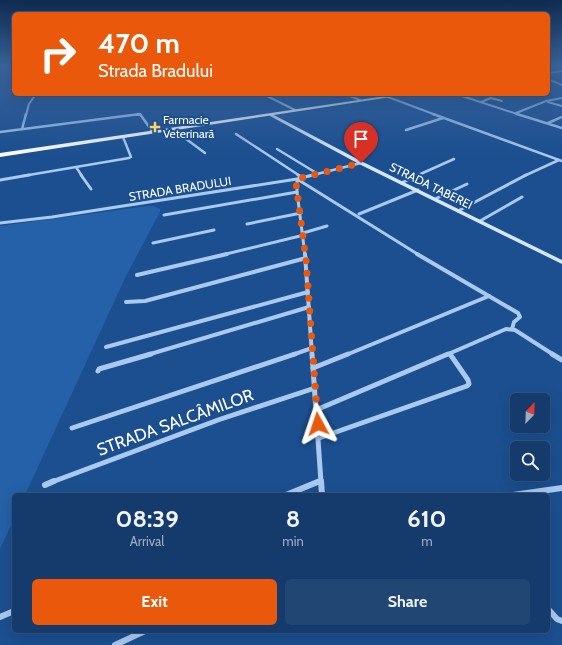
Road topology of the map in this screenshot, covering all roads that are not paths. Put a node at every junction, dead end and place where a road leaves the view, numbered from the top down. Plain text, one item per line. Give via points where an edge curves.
1 (35, 96) edge
2 (267, 96) edge
3 (350, 96) edge
4 (392, 96) edge
5 (394, 96) edge
6 (462, 96) edge
7 (387, 97) junction
8 (562, 98) edge
9 (360, 100) junction
10 (502, 101) dead end
11 (546, 101) junction
12 (480, 102) junction
13 (562, 106) edge
14 (295, 110) junction
15 (516, 113) junction
16 (271, 115) junction
17 (562, 117) edge
18 (443, 118) junction
19 (548, 123) junction
20 (562, 128) edge
21 (22, 129) junction
22 (174, 130) junction
23 (406, 130) dead end
24 (152, 131) junction
25 (0, 132) edge
26 (236, 134) dead end
27 (123, 137) junction
28 (277, 149) dead end
29 (205, 153) dead end
30 (0, 154) edge
31 (453, 160) dead end
32 (560, 160) edge
33 (361, 163) junction
34 (76, 167) junction
35 (318, 174) junction
36 (303, 178) junction
37 (297, 179) junction
38 (0, 180) edge
39 (402, 183) junction
40 (467, 184) dead end
41 (91, 189) dead end
42 (418, 190) junction
43 (297, 192) junction
44 (522, 197) dead end
45 (435, 199) junction
46 (458, 211) junction
47 (301, 213) junction
48 (359, 214) dead end
49 (164, 215) dead end
50 (480, 221) junction
51 (0, 223) edge
52 (247, 224) dead end
53 (327, 226) dead end
54 (214, 230) dead end
55 (304, 234) junction
56 (153, 243) dead end
57 (306, 258) junction
58 (562, 262) edge
59 (137, 275) dead end
60 (308, 292) junction
61 (489, 296) junction
62 (126, 302) dead end
63 (309, 307) junction
64 (512, 329) junction
65 (106, 347) dead end
66 (312, 348) junction
67 (450, 354) junction
68 (562, 360) edge
69 (314, 368) junction
70 (98, 371) dead end
71 (315, 388) junction
72 (316, 410) junction
73 (72, 428) dead end
74 (319, 438) junction
75 (321, 481) junction
76 (45, 485) dead end
77 (562, 488) edge
78 (291, 493) edge
79 (322, 493) edge
80 (527, 493) edge
81 (550, 611) edge
82 (12, 612) edge
83 (0, 617) edge
84 (562, 621) edge
85 (141, 633) edge
86 (115, 645) edge

1 - 21 street via 29,104
2 - 14 street
3 - 9 street
4 - 7 highway
5 - 7 highway
6 - 12 street
7 - 9 highway
7 - 16 highway
7 - 18 street
8 - 11 street
9 - 14 highway
10 - 12 street via 490,98
11 - 13 street
11 - 15 street
12 - 15 street
14 - 24 highway
15 - 19 street
16 - 22 highway
16 - 33 street, STRADA TABEREI
17 - 19 street
18 - 23 street
18 - 32 street
19 - 20 street
21 - 24 street via 140,114
21 - 25 street
22 - 27 highway
22 - 29 street
24 - 30 highway
26 - 36 street
27 - 30 highway
27 - 34 street via 130,158
28 - 35 street
31 - 39 street
32 - 46 street
33 - 35 street, STRADA BRADULUI
33 - 39 street, STRADA TABEREI
34 - 38 street
34 - 41 street
35 - 36 street, STRADA BRADULUI
36 - 37 street, STRADA BRADULUI
37 - 43 street
37 - 51 street, STRADA BRADULUI
37 - 61 street
39 - 42 street, STRADA TABEREI
40 - 45 street
42 - 45 street, STRADA TABEREI
42 - 48 street
43 - 47 street
43 - 49 street
44 - 50 street
45 - 46 street, STRADA TABEREI
46 - 50 street, STRADA TABEREI
47 - 52 street
47 - 55 street
50 - 58 street, STRADA TABEREI
53 - 55 street
54 - 56 street
55 - 57 street
55 - 59 street
57 - 60 street
57 - 62 street via 160,297
60 - 63 street
60 - 65 street
61 - 64 street via 520,315
61 - 69 street
63 - 66 street
63 - 70 street
64 - 67 street via 506,329
64 - 68 street
66 - 69 street
66 - 73 street
67 - 72 street
67 - 74 street via 468,380 467,386
69 - 71 street
71 - 72 street
71 - 76 street, STRADA SALCÂMILOR via 218,420
72 - 74 street
74 - 75 street
75 - 78 street
75 - 79 street
77 - 80 street
81 - 84 street
82 - 83 street
85 - 86 street

